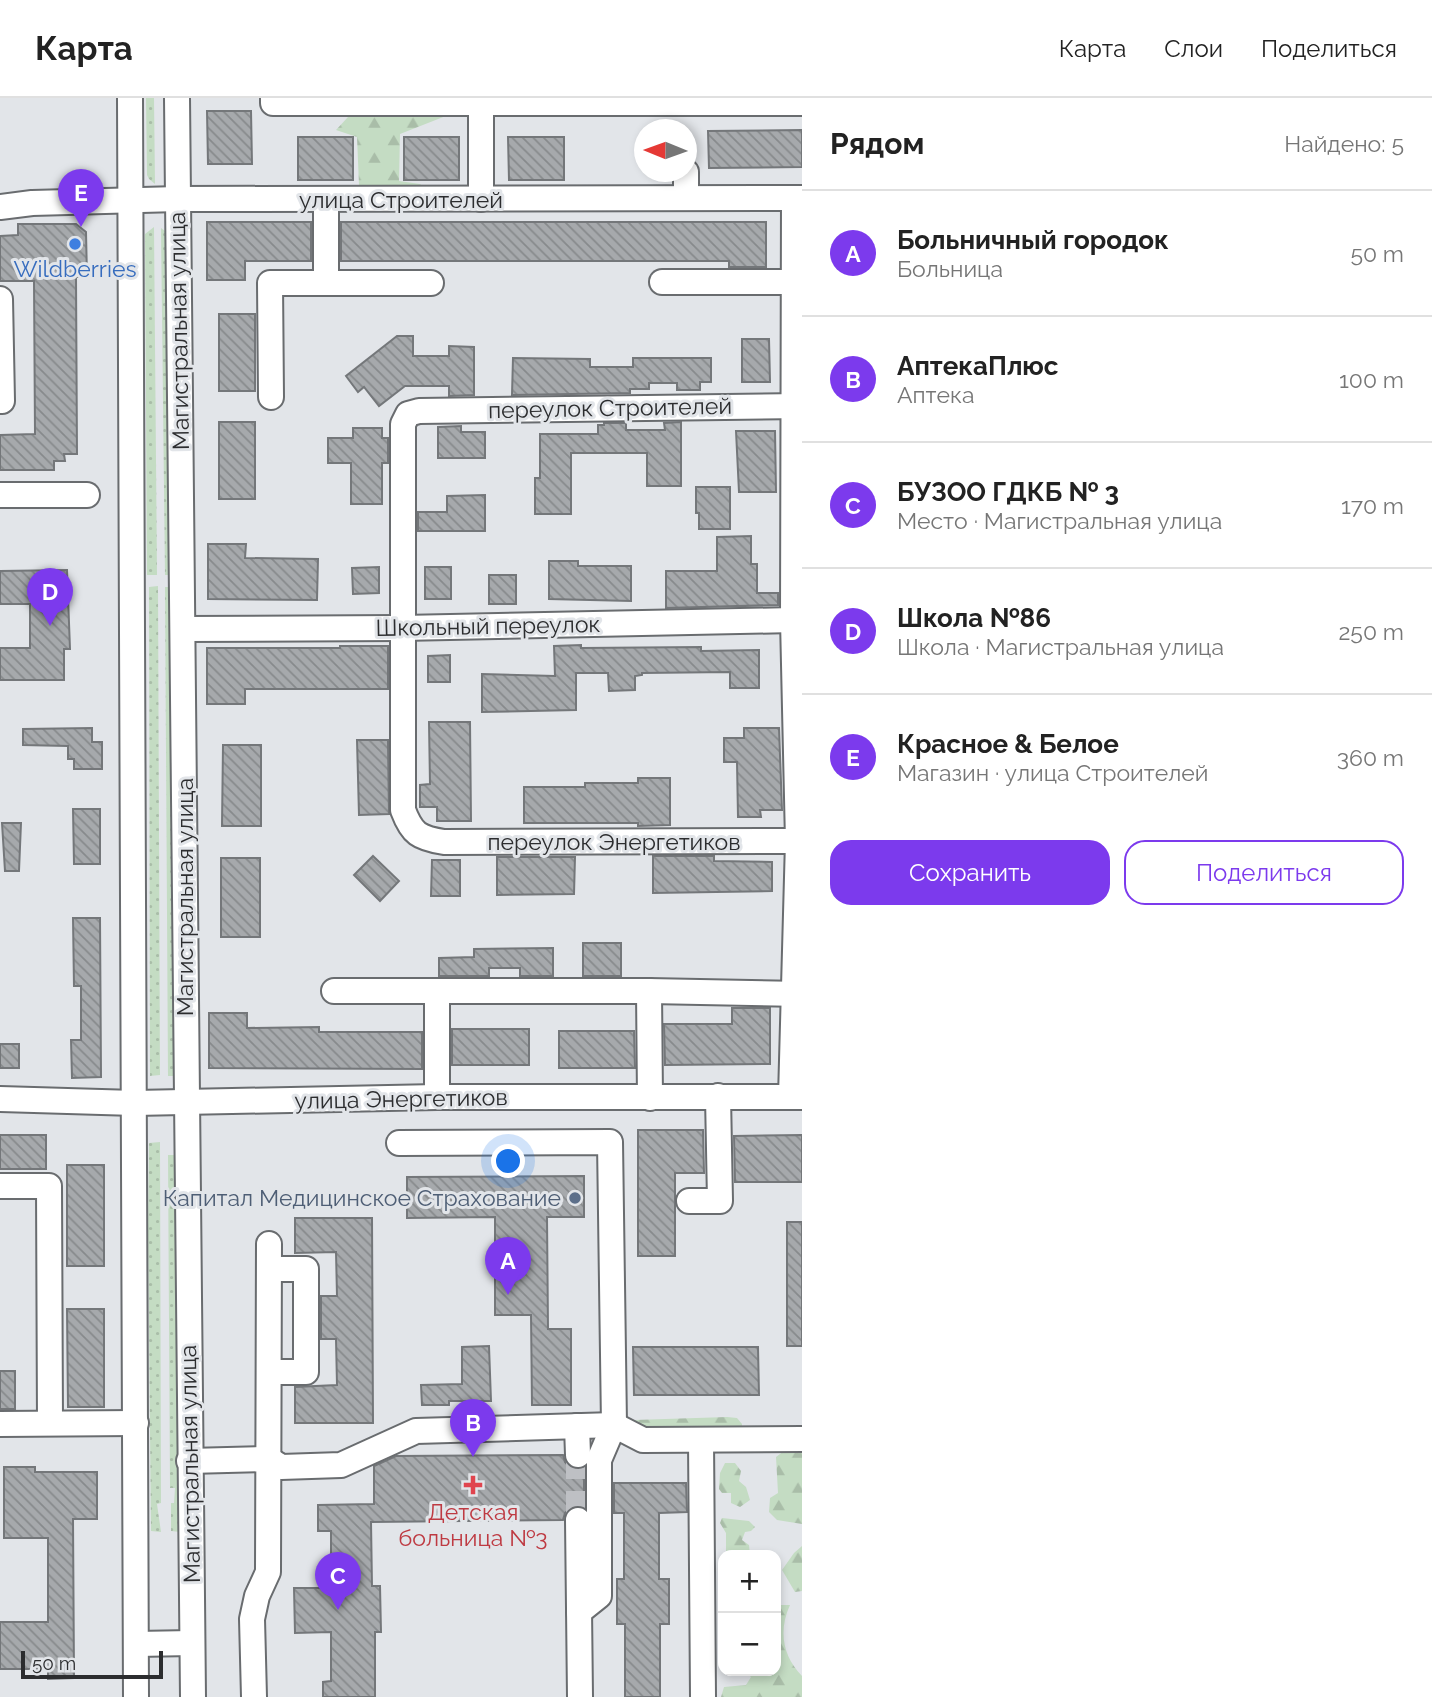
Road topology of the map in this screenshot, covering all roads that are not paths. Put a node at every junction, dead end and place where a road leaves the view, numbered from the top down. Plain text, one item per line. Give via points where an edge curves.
1 (130, 98) edge
2 (177, 98) edge
3 (273, 98) edge
4 (802, 103) edge
5 (481, 104) junction
6 (686, 182) edge
7 (686, 198) junction
8 (798, 198) edge
9 (178, 199) junction
10 (481, 199) junction
11 (131, 201) junction
12 (326, 201) junction
13 (0, 207) edge
14 (663, 282) dead end
15 (798, 282) edge
16 (326, 283) junction
17 (431, 283) dead end
18 (0, 299) edge
19 (271, 397) dead end
20 (0, 401) edge
21 (798, 406) edge
22 (0, 495) edge
23 (87, 495) dead end
24 (793, 620) junction
25 (402, 628) junction
26 (183, 629) junction
27 (800, 841) edge
28 (334, 990) dead end
29 (437, 991) junction
30 (649, 991) junction
31 (797, 994) edge
32 (718, 1096) junction
33 (437, 1097) junction
34 (796, 1097) edge
35 (649, 1098) junction
36 (0, 1099) edge
37 (186, 1102) junction
38 (135, 1103) junction
39 (399, 1143) dead end
40 (0, 1186) edge
41 (689, 1201) dead end
42 (269, 1244) dead end
43 (269, 1269) junction
44 (269, 1371) junction
45 (50, 1423) junction
46 (136, 1423) junction
47 (0, 1424) edge
48 (614, 1425) junction
49 (577, 1426) junction
50 (802, 1439) edge
51 (701, 1440) junction
52 (578, 1455) tunnel mouth
53 (268, 1459) junction
54 (188, 1461) junction
55 (578, 1520) tunnel mouth
56 (579, 1612) junction
57 (192, 1643) junction
58 (136, 1644) junction
59 (136, 1697) edge
60 (193, 1697) edge
61 (254, 1697) edge
62 (580, 1697) edge
63 (703, 1697) edge

1 - 11 street, Магистральная улица
2 - 9 street, Магистральная улица
3 - 5 street via 273,103
4 - 5 street
5 - 10 street
6 - 7 street
7 - 8 street, улица Строителей
7 - 10 street, улица Строителей
8 - 15 street
9 - 11 street, улица Строителей
9 - 12 street, улица Строителей
9 - 26 street, Магистральная улица
10 - 12 street, улица Строителей
11 - 13 street, улица Строителей
11 - 38 street, Магистральная улица
12 - 16 street
14 - 15 street
15 - 21 street
16 - 17 street
16 - 19 street via 270,283
18 - 20 street
21 - 24 street
21 - 25 street, переулок Строителей via 408,414 403,425
22 - 23 street
24 - 25 street, Школьный переулок
24 - 27 street
25 - 26 street, Школьный переулок
25 - 27 street, переулок Энергетиков via 402,810 410,828 425,839
26 - 37 street, Магистральная улица
27 - 31 street
28 - 29 street
29 - 30 street
29 - 33 street
30 - 31 street
30 - 35 street
31 - 34 street
32 - 34 street, улица Энергетиков
32 - 35 street, улица Энергетиков
32 - 41 street via 720,1201
33 - 35 street, улица Энергетиков
33 - 37 street, улица Энергетиков
36 - 38 street, улица Энергетиков
37 - 38 street, улица Энергетиков
37 - 54 street, Магистральная улица
38 - 46 street, Магистральная улица
39 - 48 street via 610,1142
40 - 45 street via 50,1186
42 - 43 street
43 - 44 street
43 - 44 street via 306,1269 306,1372
44 - 53 street
45 - 46 street
45 - 47 street
46 - 58 street, Магистральная улица
48 - 49 street
48 - 51 street via 643,1440
48 - 56 street via 599,1460 599,1596
49 - 52 street
49 - 53 street via 416,1431 341,1465 281,1466
50 - 51 street
51 - 63 street
53 - 54 street
53 - 61 street via 268,1572 252,1619
54 - 57 street, Магистральная улица
55 - 56 street
56 - 62 street
57 - 58 street
57 - 60 street, Магистральная улица
58 - 59 street, Магистральная улица

